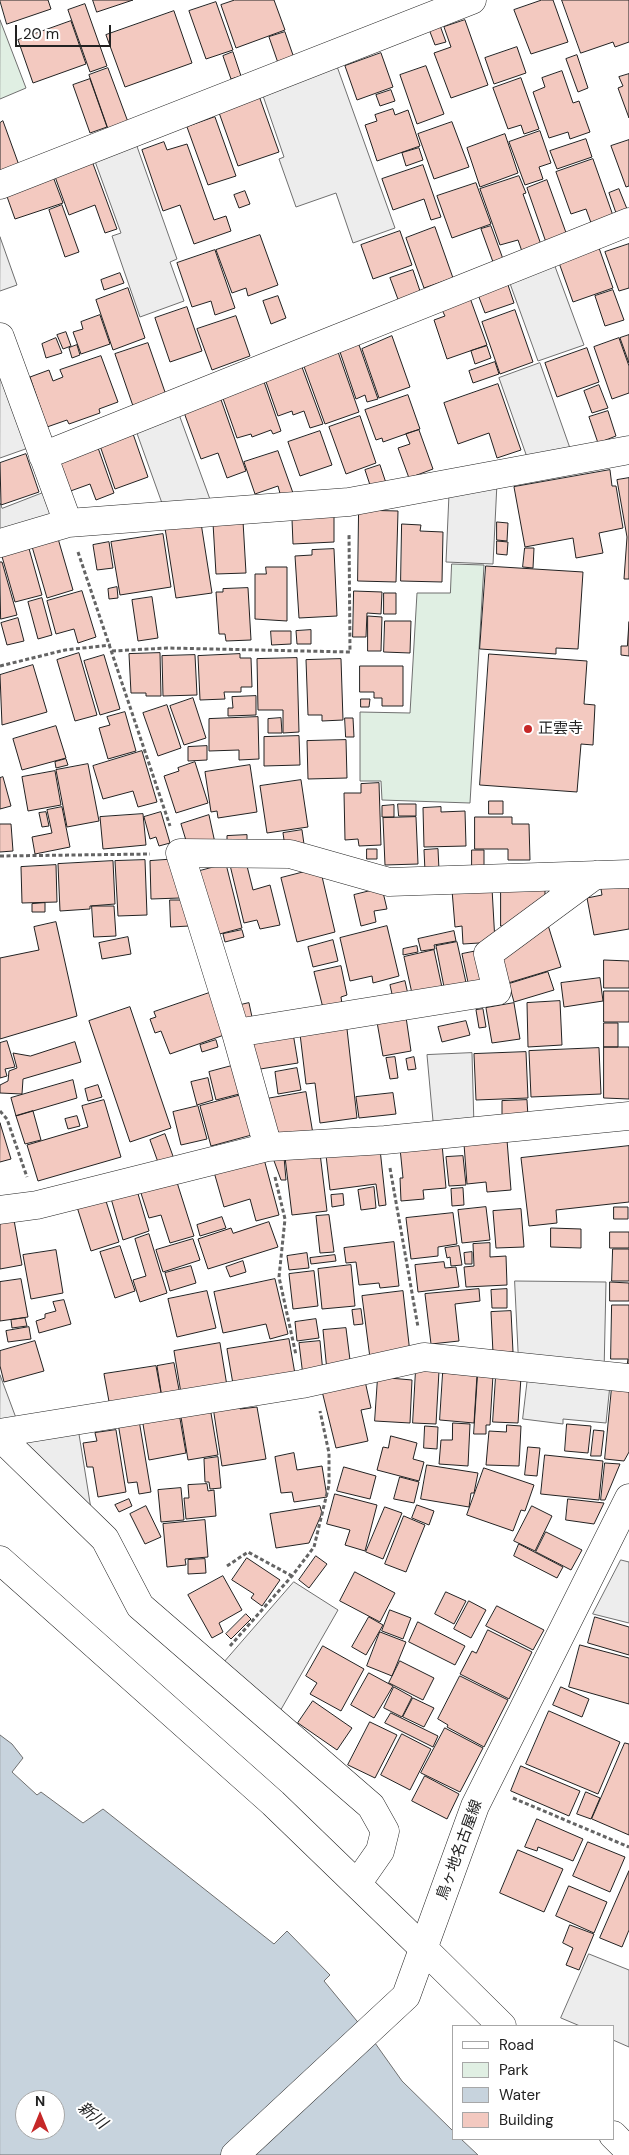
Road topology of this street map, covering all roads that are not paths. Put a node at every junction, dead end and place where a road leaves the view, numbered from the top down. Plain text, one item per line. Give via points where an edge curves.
1 (472, 0) edge
2 (0, 185) edge
3 (629, 222) edge
4 (0, 337) edge
5 (629, 450) edge
6 (43, 456) junction
7 (68, 523) junction
8 (0, 543) edge
9 (629, 874) edge
10 (595, 875) junction
11 (236, 1033) junction
12 (629, 1116) edge
13 (268, 1147) junction
14 (0, 1210) edge
15 (629, 1378) edge
16 (0, 1435) edge
17 (629, 1498) edge
18 (0, 1560) edge
19 (357, 1884) junction
20 (424, 1949) junction
21 (501, 2025) edge
22 (614, 2136) edge
23 (629, 2151) edge
24 (235, 2155) edge

1 - 2 street
3 - 6 street
4 - 6 street
5 - 7 street via 349,502
6 - 7 street
7 - 8 street
9 - 10 street
10 - 11 street via 488,954 497,991
10 - 11 street via 389,882 290,854 180,853
11 - 13 street
12 - 13 street via 385,1140
13 - 14 street via 37,1204
15 - 16 street via 424,1357 308,1382
16 - 19 street via 105,1539 140,1606 371,1806 385,1831 380,1851
17 - 20 street, 鳥ヶ地名古屋線 via 484,1786
18 - 19 street via 273,1803
19 - 20 street
20 - 21 street
20 - 24 street, 鳥ヶ地名古屋線 via 406,1996
22 - 23 street

